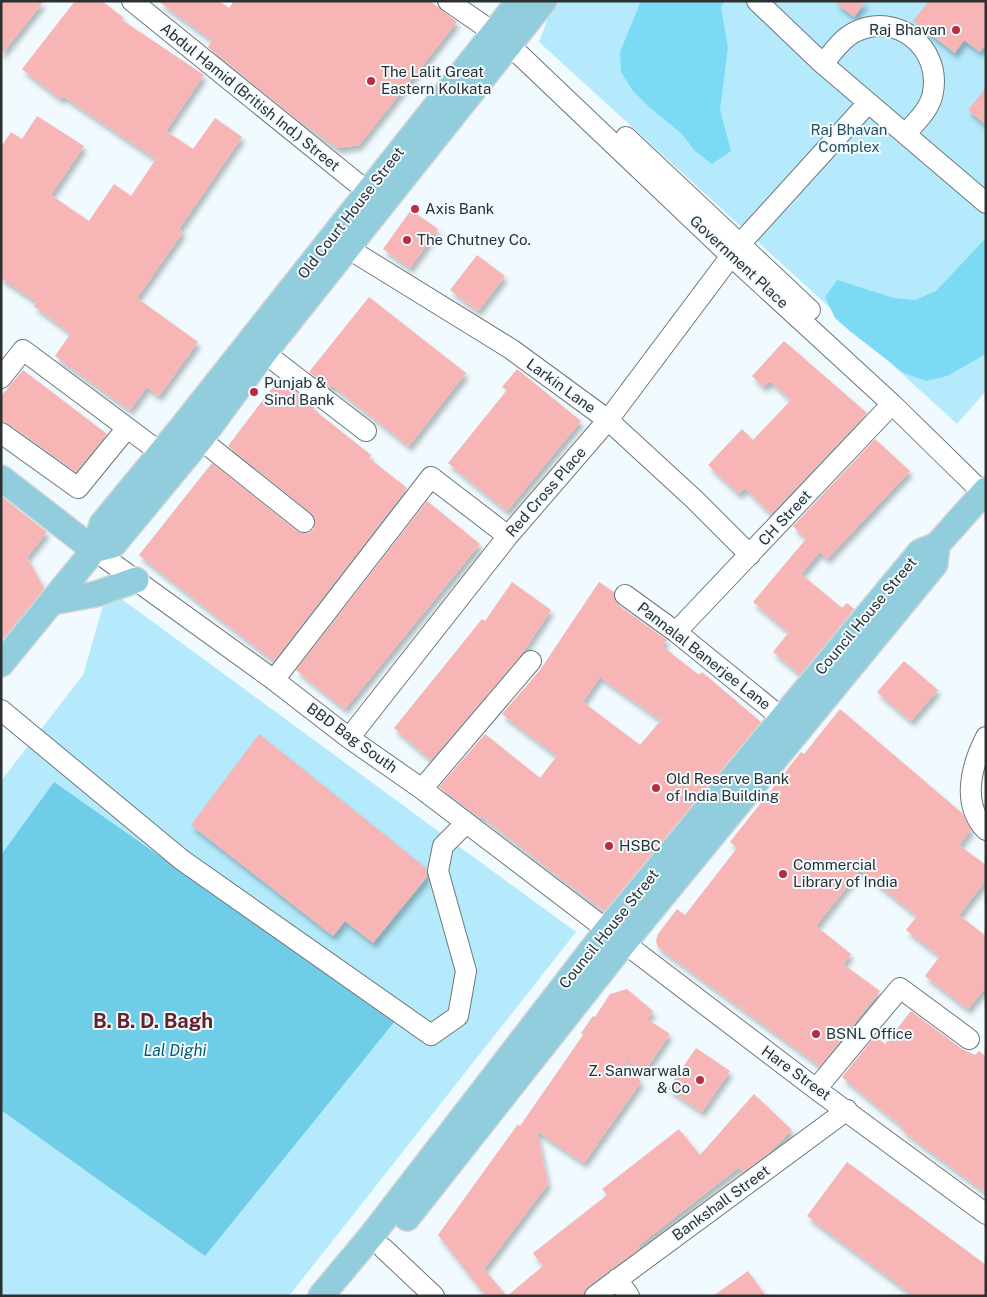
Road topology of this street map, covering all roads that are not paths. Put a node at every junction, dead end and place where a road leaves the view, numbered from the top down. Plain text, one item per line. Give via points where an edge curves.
1 (132, 1) edge
2 (448, 1) edge
3 (518, 1) edge
4 (544, 1) edge
5 (757, 1) edge
6 (506, 33) junction
7 (823, 64) junction
8 (868, 103) junction
9 (906, 133) junction
10 (368, 192) junction
11 (986, 203) edge
12 (348, 249) junction
13 (736, 250) junction
14 (257, 347) junction
15 (1, 378) edge
16 (892, 404) junction
17 (608, 420) junction
18 (127, 428) junction
19 (366, 431) dead end
20 (1, 433) edge
21 (192, 433) junction
22 (161, 453) junction
23 (1, 478) edge
24 (985, 489) edge
25 (304, 522) dead end
26 (508, 536) junction
27 (937, 545) junction
28 (94, 550) junction
29 (750, 555) junction
30 (136, 580) junction
31 (625, 595) dead end
32 (52, 602) junction
33 (676, 632) junction
34 (531, 661) dead end
35 (1, 664) edge
36 (274, 680) junction
37 (1, 710) edge
38 (782, 718) junction
39 (986, 737) edge
40 (349, 738) junction
41 (422, 789) junction
42 (466, 823) junction
43 (986, 830) edge
44 (615, 937) junction
45 (969, 1038) dead end
46 (816, 1089) junction
47 (847, 1110) junction
48 (984, 1210) edge
49 (377, 1242) junction
50 (617, 1280) junction
51 (321, 1296) edge
52 (343, 1296) edge
53 (434, 1296) edge
54 (595, 1296) edge
55 (629, 1296) edge

1 - 10 street, Abdul Hamid (British Ind.) Street
2 - 6 street
3 - 6 main road, Old Court House Street
4 - 6 main road
5 - 7 street
6 - 10 main road, Old Court House Street
6 - 12 main road
6 - 13 street
7 - 8 street
7 - 9 street via 856,31 875,26 894,27 909,34 930,57 935,75 933,94 924,112
8 - 9 street
8 - 13 street, Red Cross Place
9 - 11 street
10 - 14 main road, Old Court House Street
12 - 14 main road
12 - 17 street, Larkin Lane via 511,349
13 - 16 street, Government Place
13 - 17 street, Red Cross Place
13 - 24 street
14 - 19 street
14 - 21 main road
15 - 18 street via 23,350
16 - 24 street, Government Place
16 - 29 street, CH Street
17 - 26 street, Red Cross Place
17 - 29 street, Larkin Lane
18 - 20 street via 78,488
18 - 22 street
21 - 22 main road
21 - 25 street
21 - 28 main road via 113,545
22 - 28 main road via 102,524
23 - 28 main road
24 - 27 main road, Council House Street
26 - 36 street via 431,477
26 - 40 street, Red Cross Place
27 - 38 main road, Council House Street via 920,552
27 - 44 main road, Council House Street via 935,564
28 - 30 street, BBD Bag South
28 - 32 main road
29 - 33 street, CH Street
30 - 32 main road via 96,594
30 - 36 street, BBD Bag South
31 - 33 street, Pannalal Banerjee Lane
32 - 35 main road
33 - 38 street, Pannalal Banerjee Lane
34 - 41 street
36 - 40 street, BBD Bag South
37 - 42 street via 182,860 432,1035 458,1016 466,971 438,870 443,846
38 - 44 main road, Council House Street
39 - 43 street via 977,754 970,791 972,812
40 - 41 street, BBD Bag South
41 - 42 street, BBD Bag South
42 - 44 street, BBD Bag South
44 - 46 street, Hare Street
44 - 49 main road, Council House Street
45 - 46 street via 900,988
46 - 47 street, Hare Street
47 - 48 street, Hare Street
47 - 50 street, Bankshall Street
49 - 51 main road
49 - 52 main road
49 - 53 street
50 - 54 street, Bankshall Street
50 - 55 street

